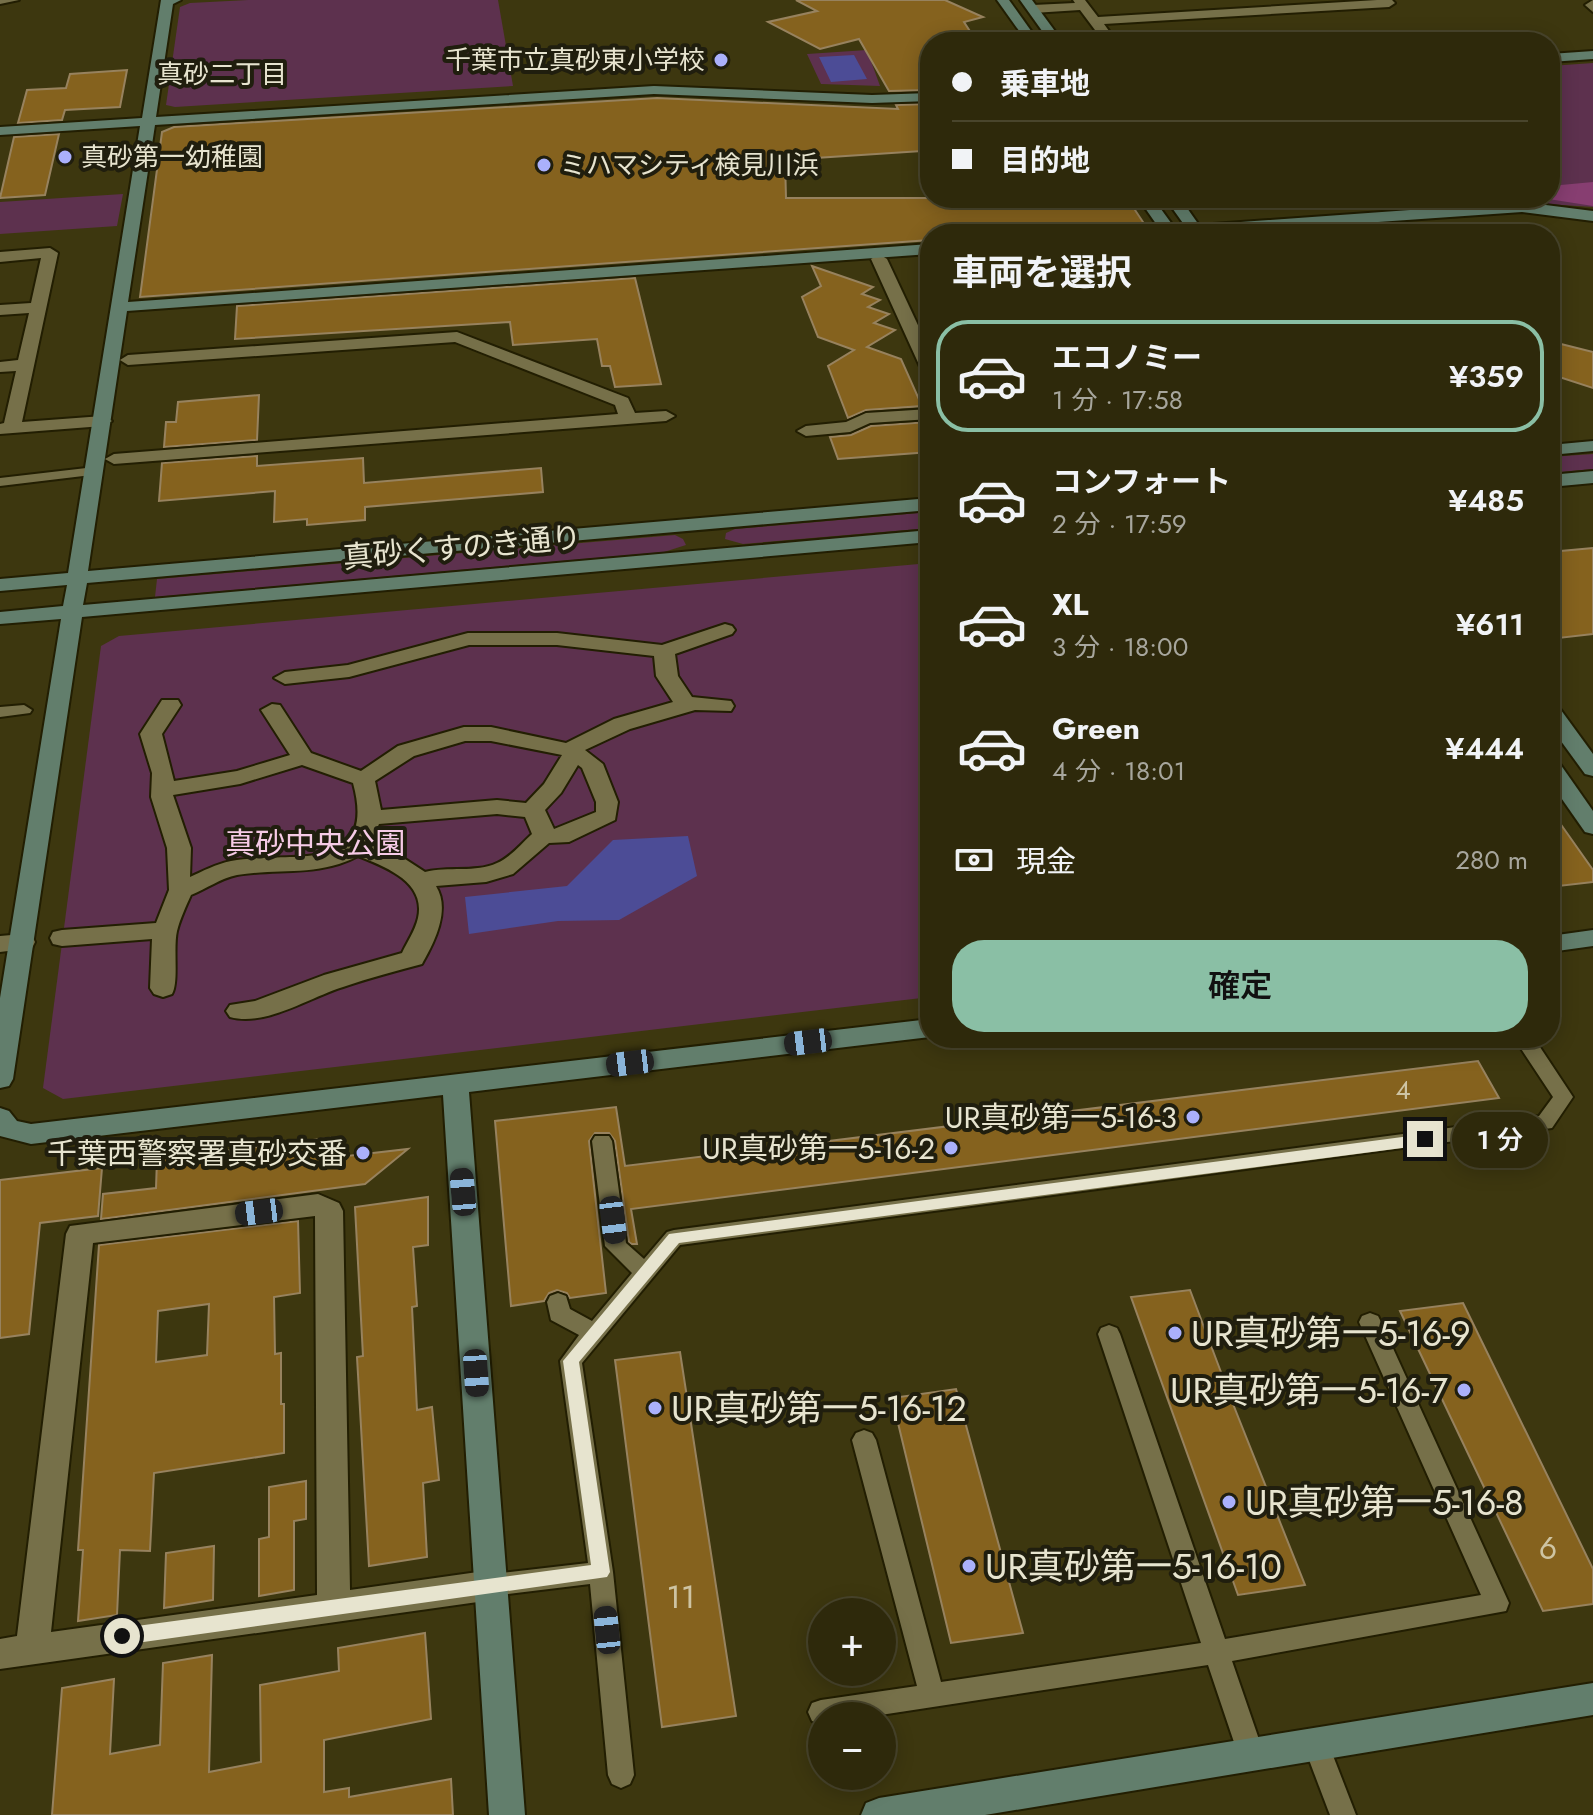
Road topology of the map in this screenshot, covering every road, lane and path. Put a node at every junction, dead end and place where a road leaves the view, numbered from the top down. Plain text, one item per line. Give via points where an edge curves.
1 (14, 0) edge
2 (175, 0) edge
3 (1003, 0) edge
4 (0, 1) edge
5 (1082, 3) edge
6 (1029, 5) edge
7 (1395, 9) edge
8 (1095, 21) junction
9 (1026, 32) edge
10 (1049, 32) edge
11 (1103, 32) edge
12 (1421, 32) edge
13 (1593, 55) edge
14 (1560, 57) edge
15 (920, 97) edge
16 (149, 122) junction
17 (0, 131) edge
18 (1509, 208) edge
19 (1530, 208) edge
20 (1593, 216) edge
21 (1301, 224) edge
22 (920, 250) edge
23 (0, 257) edge
24 (879, 259) dead end
25 (38, 307) junction
26 (120, 307) junction
27 (0, 310) edge
28 (920, 347) edge
29 (128, 360) dead end
30 (26, 365) junction
31 (0, 367) edge
32 (920, 415) edge
33 (666, 416) dead end
34 (629, 419) junction
35 (103, 421) junction
36 (6, 429) edge
37 (806, 431) dead end
38 (1593, 446) edge
39 (1560, 449) edge
40 (114, 459) dead end
41 (95, 471) junction
42 (1593, 477) edge
43 (1560, 480) edge
44 (0, 482) edge
45 (920, 505) edge
46 (697, 524) junction
47 (920, 537) edge
48 (708, 556) junction
49 (79, 578) junction
50 (0, 585) edge
51 (74, 611) junction
52 (0, 618) edge
53 (725, 630) dead end
54 (664, 651) junction
55 (285, 678) dead end
56 (170, 705) dead end
57 (686, 705) junction
58 (723, 706) dead end
59 (24, 710) dead end
60 (272, 710) dead end
61 (0, 712) edge
62 (1560, 724) edge
63 (571, 752) junction
64 (303, 758) junction
65 (1593, 769) edge
66 (363, 779) junction
67 (1560, 780) edge
68 (163, 790) junction
69 (531, 811) junction
70 (370, 818) junction
71 (1593, 827) edge
72 (544, 835) junction
73 (358, 848) junction
74 (423, 882) junction
75 (181, 890) junction
76 (165, 930) junction
77 (62, 938) dead end
78 (1593, 938) edge
79 (12, 943) edge
80 (1560, 943) edge
81 (163, 988) dead end
82 (239, 1011) dead end
83 (920, 1029) edge
84 (1531, 1048) edge
85 (0, 1079) edge
86 (455, 1084) junction
87 (0, 1118) edge
88 (602, 1141) dead end
89 (647, 1270) junction
90 (558, 1302) dead end
91 (1370, 1322) dead end
92 (595, 1333) junction
93 (1109, 1334) dead end
94 (864, 1440) dead end
95 (601, 1572) junction
96 (492, 1585) junction
97 (334, 1605) junction
98 (16, 1652) edge
99 (1217, 1652) junction
100 (932, 1695) junction
101 (1593, 1699) edge
102 (886, 1702) edge
103 (1316, 1744) junction
104 (1251, 1754) junction
105 (621, 1775) dead end
106 (507, 1815) edge
107 (879, 1815) edge
108 (1343, 1815) edge

1 - 4 lane
2 - 16 street via 167,0
3 - 9 street
5 - 6 street
5 - 8 street
6 - 10 street
7 - 8 street
7 - 12 street
8 - 11 street
13 - 14 street
15 - 16 street via 654,90
16 - 17 street
16 - 26 street
18 - 21 street
19 - 20 street
22 - 26 street
23 - 25 street via 50,253
24 - 28 street
25 - 27 street
25 - 30 street
26 - 35 street
29 - 34 street via 457,337 622,402
30 - 31 street
30 - 36 street
32 - 37 street via 866,418 850,427
33 - 34 street
34 - 40 street
35 - 36 street
35 - 41 street
38 - 39 street
41 - 44 lane
41 - 49 street
42 - 43 street
45 - 46 street, 真砂くすのき通り
46 - 48 street
46 - 49 street, 真砂くすのき通り
47 - 48 street, 真砂くすのき通り
48 - 51 street, 真砂くすのき通り
49 - 50 street, 真砂くすのき通り
49 - 51 street
51 - 52 street, 真砂くすのき通り
51 - 79 street
53 - 54 street
54 - 55 street via 557,639 482,638 349,671
54 - 57 street via 667,676
56 - 68 street via 151,734
57 - 58 street
57 - 63 street via 622,724
59 - 61 lane
60 - 64 street
62 - 65 street
63 - 66 street via 491,734 464,734 406,751
63 - 69 street via 553,788
63 - 72 street via 592,764 607,815 561,837
64 - 66 street
64 - 68 street via 240,777
66 - 70 street
67 - 71 street
68 - 75 street via 179,848
69 - 70 street via 468,807
69 - 72 street
70 - 73 street
72 - 74 street via 505,869 449,872
73 - 74 street
73 - 75 street via 312,865 227,869
74 - 82 street via 432,907 414,955
75 - 76 street
76 - 77 street
76 - 81 street
78 - 80 street
79 - 85 street
83 - 86 street
84 - 89 lane via 1563,1097 1545,1123 674,1238
86 - 87 street via 31,1134 8,1129
86 - 96 street
88 - 89 lane via 616,1246
89 - 92 lane
90 - 92 lane via 559,1314
91 - 99 lane via 1497,1603
92 - 95 lane via 571,1361
93 - 99 lane
94 - 100 lane
95 - 96 lane
95 - 105 lane
96 - 97 street
96 - 106 street
97 - 98 street
97 - 98 street via 329,1211 318,1205 80,1234
99 - 100 lane
99 - 104 lane
100 - 102 lane
101 - 103 street
103 - 104 street
103 - 108 lane
104 - 107 street

